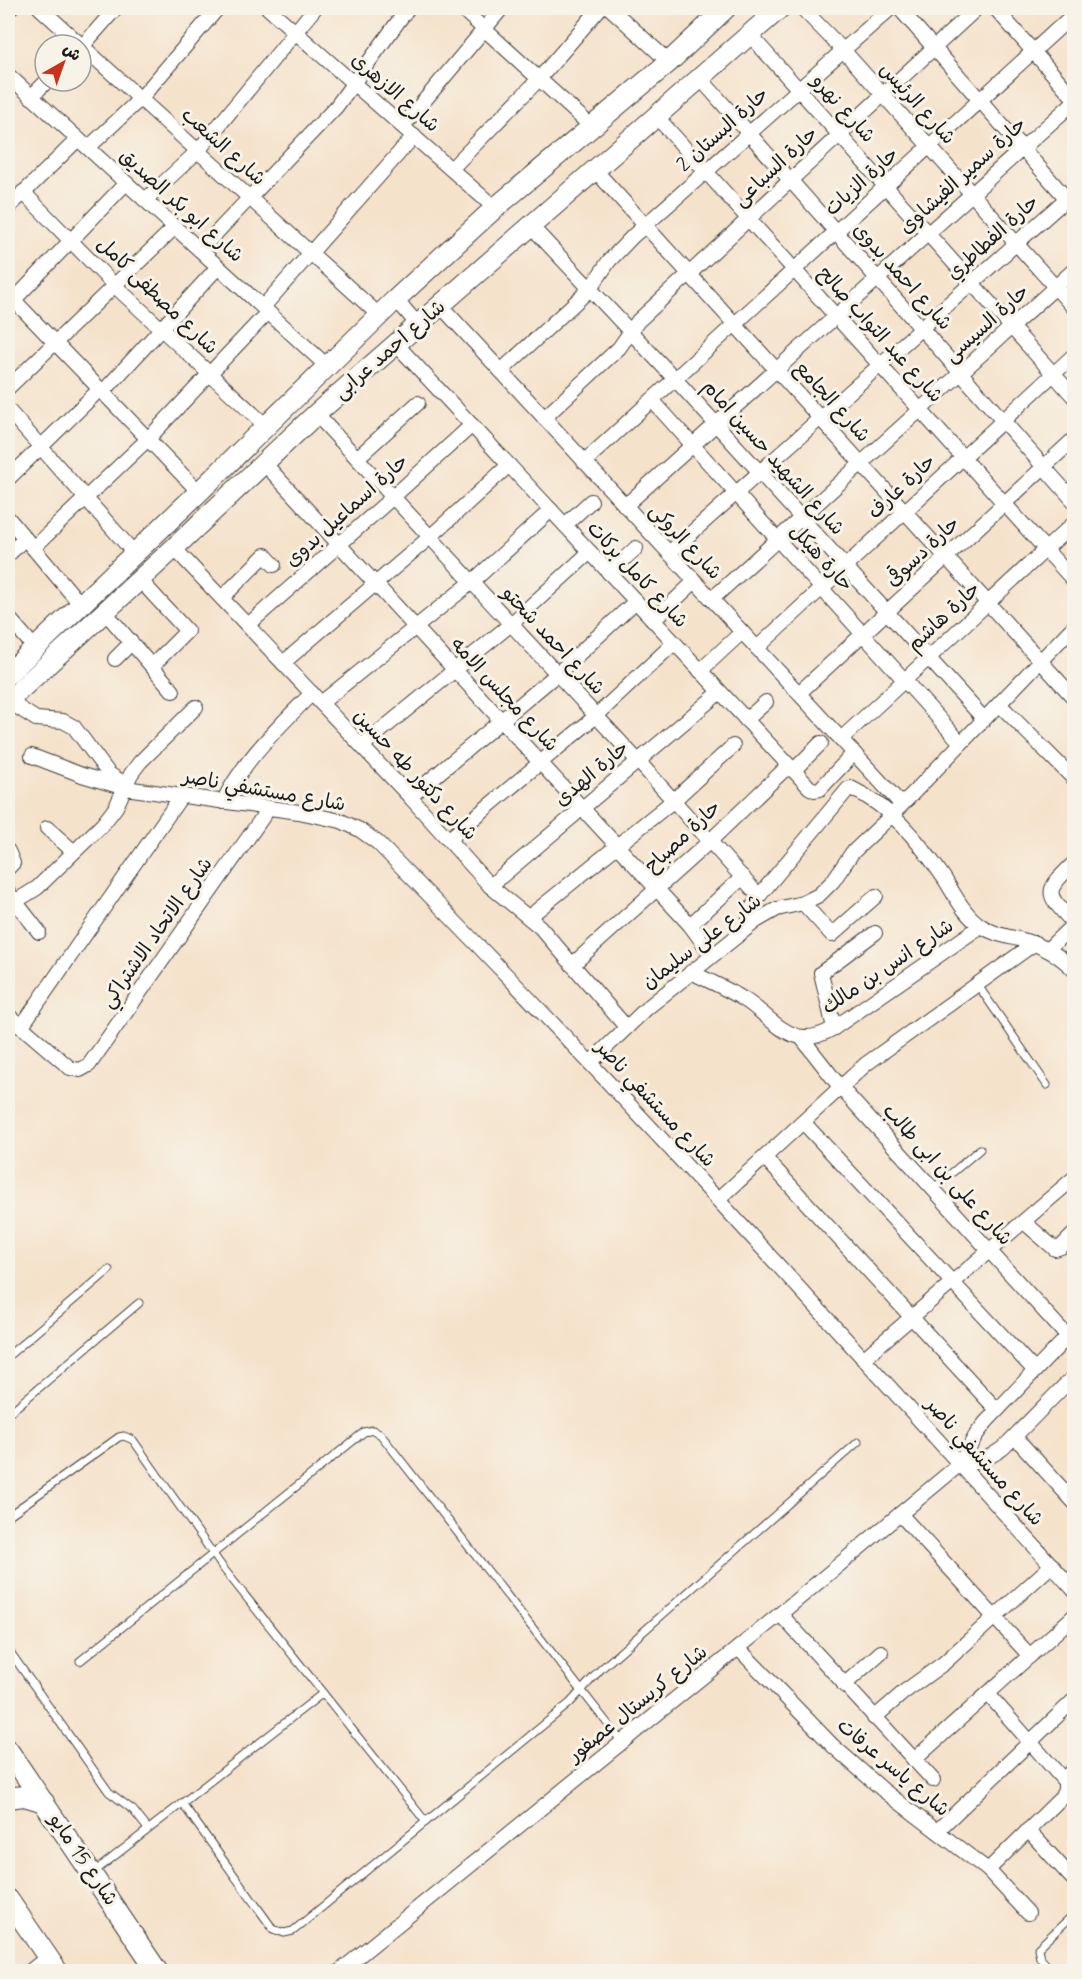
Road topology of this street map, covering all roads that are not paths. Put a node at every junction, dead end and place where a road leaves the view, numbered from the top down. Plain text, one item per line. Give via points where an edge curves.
1 (11, 8) edge
2 (40, 8) edge
3 (116, 8) edge
4 (218, 8) edge
5 (268, 8) edge
6 (315, 8) edge
7 (408, 8) edge
8 (461, 8) edge
9 (502, 8) edge
10 (600, 8) edge
11 (610, 8) edge
12 (726, 8) edge
13 (780, 8) edge
14 (802, 8) edge
15 (891, 8) edge
16 (899, 8) edge
17 (977, 8) edge
18 (995, 8) edge
19 (8, 11) edge
20 (1074, 14) edge
21 (484, 29) junction
22 (296, 32) junction
23 (67, 33) edge
24 (93, 34) edge
25 (750, 35) junction
26 (934, 47) junction
27 (843, 50) junction
28 (1033, 52) junction
29 (93, 57) edge
30 (669, 62) junction
31 (8, 75) edge
32 (700, 78) junction
33 (539, 79) junction
34 (354, 83) junction
35 (798, 89) junction
36 (35, 93) edge
37 (883, 94) junction
38 (31, 97) junction
39 (140, 99) junction
40 (980, 100) junction
41 (1074, 100) edge
42 (656, 116) junction
43 (403, 126) junction
44 (592, 127) junction
45 (748, 134) junction
46 (840, 135) junction
47 (414, 136) junction
48 (83, 144) junction
49 (929, 146) junction
50 (1023, 148) junction
51 (198, 151) junction
52 (451, 169) junction
53 (594, 169) junction
54 (706, 171) junction
55 (790, 181) junction
56 (126, 183) junction
57 (885, 187) junction
58 (23, 192) junction
59 (972, 194) junction
60 (251, 199) junction
61 (1072, 199) edge
62 (145, 200) junction
63 (8, 208) edge
64 (495, 208) junction
65 (748, 219) junction
66 (646, 224) junction
67 (530, 225) junction
68 (175, 227) junction
69 (836, 232) junction
70 (928, 234) junction
71 (71, 240) junction
72 (1017, 243) junction
73 (200, 250) junction
74 (310, 253) junction
75 (218, 267) junction
76 (794, 270) junction
77 (1074, 270) edge
78 (690, 273) junction
79 (878, 279) junction
80 (972, 283) junction
81 (114, 285) junction
82 (1056, 287) junction
83 (590, 289) junction
84 (10, 298) edge
85 (396, 299) junction
86 (440, 305) junction
87 (1074, 308) edge
88 (265, 309) junction
89 (380, 315) junction
90 (836, 316) junction
91 (735, 324) junction
92 (418, 325) junction
93 (1012, 327) junction
94 (161, 328) junction
95 (922, 328) junction
96 (629, 332) junction
97 (55, 343) junction
98 (396, 344) junction
99 (1074, 355) edge
100 (880, 365) junction
101 (327, 366) junction
102 (777, 369) junction
103 (501, 371) junction
104 (961, 373) junction
105 (210, 374) junction
106 (1054, 374) junction
107 (675, 379) junction
108 (8, 388) edge
109 (101, 391) junction
110 (1074, 397) edge
111 (652, 400) junction
112 (417, 403) dead end
113 (8, 410) edge
114 (921, 410) junction
115 (316, 414) junction
116 (544, 418) junction
117 (821, 418) junction
118 (1003, 421) junction
119 (716, 424) junction
120 (472, 425) junction
121 (266, 426) junction
122 (148, 439) junction
123 (1074, 440) edge
124 (693, 445) junction
125 (40, 447) junction
126 (357, 458) junction
127 (964, 458) junction
128 (584, 462) junction
129 (264, 463) junction
130 (862, 464) junction
131 (509, 465) junction
132 (1045, 467) junction
133 (760, 472) junction
134 (8, 479) edge
135 (199, 492) junction
136 (736, 494) junction
137 (393, 497) junction
138 (85, 498) junction
139 (591, 501) dead end
140 (1074, 501) edge
141 (1005, 503) junction
142 (626, 506) junction
143 (551, 510) junction
144 (905, 511) junction
145 (8, 518) edge
146 (802, 518) junction
147 (1074, 523) edge
148 (565, 525) junction
149 (430, 537) junction
150 (778, 540) junction
151 (29, 543) junction
152 (339, 544) junction
153 (174, 548) junction
154 (636, 548) dead end
155 (1046, 549) junction
156 (590, 552) junction
157 (669, 553) junction
158 (135, 554) junction
159 (8, 555) edge
160 (946, 557) junction
161 (274, 565) dead end
162 (846, 566) junction
163 (609, 573) junction
164 (140, 580) junction
165 (695, 581) junction
166 (1074, 581) edge
167 (472, 582) junction
168 (375, 584) junction
169 (821, 588) junction
170 (222, 598) junction
171 (712, 599) junction
172 (636, 602) junction
173 (988, 603) junction
174 (81, 605) junction
175 (105, 612) junction
176 (887, 612) junction
177 (8, 617) edge
178 (653, 621) junction
179 (511, 624) junction
180 (248, 625) junction
181 (1074, 626) edge
182 (415, 627) junction
183 (742, 632) junction
184 (863, 634) junction
185 (131, 643) junction
186 (674, 643) junction
187 (35, 648) junction
188 (757, 648) junction
189 (929, 658) junction
190 (115, 659) dead end
191 (1041, 661) junction
192 (283, 663) junction
193 (152, 666) junction
194 (455, 670) junction
195 (700, 671) junction
196 (8, 674) edge
197 (557, 674) junction
198 (904, 680) junction
199 (173, 691) dead end
200 (720, 692) junction
201 (799, 693) junction
202 (316, 698) junction
203 (1074, 698) edge
204 (8, 701) edge
205 (766, 702) dead end
206 (999, 704) junction
207 (196, 707) dead end
208 (596, 716) junction
209 (984, 719) junction
210 (502, 720) junction
211 (746, 720) junction
212 (841, 739) junction
213 (821, 743) dead end
214 (961, 743) junction
215 (362, 746) junction
216 (733, 746) dead end
217 (854, 753) junction
218 (32, 756) dead end
219 (638, 761) junction
220 (540, 763) junction
221 (792, 769) junction
222 (1074, 779) edge
223 (126, 786) junction
224 (182, 795) junction
225 (410, 797) junction
226 (223, 801) junction
227 (674, 801) junction
228 (269, 808) junction
229 (583, 808) junction
230 (897, 809) junction
231 (47, 828) dead end
232 (449, 839) junction
233 (710, 840) junction
234 (618, 847) junction
235 (8, 851) edge
236 (73, 851) junction
237 (1074, 864) edge
238 (8, 867) edge
239 (743, 877) junction
240 (490, 886) junction
241 (657, 889) junction
242 (759, 896) junction
243 (876, 896) dead end
244 (9, 899) edge
245 (803, 903) junction
246 (529, 917) junction
247 (1074, 924) edge
248 (690, 925) junction
249 (981, 926) junction
250 (746, 929) junction
251 (39, 932) dead end
252 (875, 933) dead end
253 (1041, 946) junction
254 (712, 956) junction
255 (572, 965) junction
256 (1074, 970) edge
257 (691, 972) junction
258 (977, 984) junction
259 (8, 1015) edge
260 (21, 1027) junction
261 (626, 1027) junction
262 (834, 1028) junction
263 (801, 1037) junction
264 (591, 1062) junction
265 (1047, 1085) dead end
266 (840, 1087) junction
267 (803, 1122) junction
268 (981, 1149) dead end
269 (765, 1158) junction
270 (1074, 1178) edge
271 (933, 1189) junction
272 (718, 1200) junction
273 (1024, 1221) junction
274 (1074, 1234) edge
275 (990, 1251) junction
276 (109, 1270) dead end
277 (952, 1282) junction
278 (139, 1304) dead end
279 (912, 1317) junction
280 (1071, 1334) edge
281 (8, 1356) edge
282 (863, 1359) junction
283 (1035, 1371) junction
284 (1074, 1376) edge
285 (997, 1410) junction
286 (8, 1414) edge
287 (1015, 1437) junction
288 (858, 1442) dead end
289 (960, 1464) junction
290 (1074, 1502) edge
291 (900, 1514) junction
292 (8, 1516) edge
293 (212, 1554) junction
294 (1052, 1565) junction
295 (1074, 1590) edge
296 (780, 1614) junction
297 (1074, 1616) edge
298 (994, 1617) junction
299 (738, 1648) junction
300 (8, 1649) edge
301 (881, 1652) dead end
302 (1030, 1656) junction
303 (80, 1661) dead end
304 (844, 1684) junction
305 (582, 1690) junction
306 (323, 1693) junction
307 (988, 1694) junction
308 (1074, 1700) edge
309 (874, 1718) junction
310 (622, 1742) junction
311 (1030, 1742) junction
312 (8, 1750) edge
313 (914, 1760) junction
314 (1074, 1768) edge
315 (933, 1780) dead end
316 (1065, 1781) junction
317 (1074, 1792) edge
318 (8, 1798) edge
319 (44, 1802) junction
320 (182, 1803) junction
321 (426, 1822) junction
322 (148, 1829) junction
323 (1028, 1830) junction
324 (937, 1831) junction
325 (988, 1870) junction
326 (92, 1873) junction
327 (1072, 1878) dead end
328 (8, 1899) edge
329 (1028, 1913) dead end
330 (1074, 1914) edge
331 (53, 1964) edge
332 (29, 1971) edge
333 (158, 1971) edge
334 (339, 1971) edge
335 (1053, 1971) edge

1 - 19 street
2 - 23 street, شارع الشعب
3 - 24 street
4 - 39 street
5 - 22 street, شارع الازهرى
6 - 22 street
7 - 34 street
8 - 21 street
9 - 21 street
10 - 33 street
11 - 30 street
12 - 30 street, شارع احمد عرابى
13 - 25 street, شارع احمد عرابى
14 - 27 street, شارع الرئيس
15 - 27 street, حارة البستان 2
16 - 26 street
17 - 26 street, حارة السباعى
18 - 28 street
20 - 28 street, حارة الزيات
21 - 33 street
21 - 43 street
22 - 34 street, شارع الازهرى
22 - 51 street
25 - 32 street, شارع احمد عرابى
25 - 35 street, شارع نهرو
26 - 37 street, حارة السباعى
26 - 40 street
27 - 35 street, حارة البستان 2
27 - 37 street, شارع الرئيس
28 - 40 street, حارة الزيات
28 - 41 street
29 - 39 street, شارع الشعب
30 - 44 street, شارع احمد عرابى
31 - 38 street, شارع ابو بكر الصديق
32 - 42 street, شارع احمد عرابى
32 - 45 street, شارع احمد بدوى
33 - 44 street
33 - 52 street
34 - 43 street, شارع الازهرى
34 - 60 street
35 - 45 street, حارة البستان 2
35 - 46 street, شارع نهرو
36 - 38 street
37 - 46 street, حارة السباعى
37 - 49 street, شارع الرئيس
38 - 48 street, شارع ابو بكر الصديق
39 - 48 street
39 - 51 street, شارع الشعب
40 - 49 street, حارة الزيات
40 - 50 street
41 - 50 street, حارة سمير الفيشاوى
42 - 53 street, شارع احمد عرابى
42 - 54 street, شارع عبد التواب صالح
43 - 47 street, شارع الازهرى
44 - 64 street, شارع احمد عرابى
45 - 54 street, حارة البستان 2
45 - 55 street, شارع احمد بدوى
46 - 55 street, حارة السباعى
46 - 57 street, شارع نهرو
47 - 52 street, شارع الازهرى
47 - 74 street
48 - 56 street, شارع ابو بكر الصديق
48 - 58 street
49 - 57 street, حارة الزيات
49 - 59 street, شارع الرئيس
50 - 59 street, حارة سمير الفيشاوى
50 - 61 street
51 - 60 street, شارع الشعب
51 - 62 street
52 - 64 street, شارع الازهرى
53 - 66 street, شارع الجامع
53 - 67 street, شارع احمد عرابى
54 - 65 street, شارع عبد التواب صالح
54 - 66 street, حارة البستان 2
55 - 65 street, حارة السباعى
55 - 69 street, شارع احمد بدوى
56 - 62 street, شارع ابو بكر الصديق
56 - 71 street
57 - 69 street, حارة الزيات
57 - 70 street, شارع نهرو
58 - 63 street
58 - 71 street, شارع مصطفى كامل
59 - 70 street, حارة سمير الفيشاوى
59 - 72 street, شارع الرئيس
60 - 73 street
60 - 74 street, شارع الشعب
61 - 72 street, حارة الفطاطري
62 - 68 street, شارع ابو بكر الصديق
64 - 85 street, شارع احمد عرابى
65 - 76 street, شارع عبد التواب صالح
65 - 78 street, حارة السباعى
66 - 78 street, شارع الجامع
66 - 83 street, حارة البستان 2 via 609,261
67 - 83 street, شارع الشهيد حسين امام
67 - 86 street, شارع احمد عرابى
68 - 73 street, شارع ابو بكر الصديق
68 - 81 street
69 - 76 street, حارة الزيات
69 - 79 street, شارع احمد بدوى
70 - 79 street, حارة سمير الفيشاوى
70 - 80 street, شارع نهرو
71 - 81 street, شارع مصطفى كامل
71 - 84 street
72 - 80 street, حارة الفطاطري
72 - 82 street, شارع الرئيس
73 - 75 street, شارع ابو بكر الصديق
74 - 88 street
74 - 89 street, شارع الشعب
75 - 88 street, شارع ابو بكر الصديق
75 - 94 street
76 - 90 street, شارع عبد التواب صالح
76 - 91 street, حارة الزيات
77 - 82 street, حارة السيسى
78 - 91 street, شارع الجامع
78 - 96 street, حارة السباعى
79 - 90 street, حارة سمير الفيشاوى
79 - 95 street, شارع احمد بدوى
80 - 93 street, شارع نهرو
80 - 95 street, حارة الفطاطري
81 - 94 street, شارع مصطفى كامل
81 - 97 street
82 - 87 street, شارع الرئيس
82 - 93 street, حارة السيسى
83 - 96 street, شارع الشهيد حسين امام
83 - 103 street, حارة البستان 2
84 - 97 street
85 - 89 street, شارع احمد عرابى
85 - 92 street
86 - 92 street, شارع احمد عرابى
86 - 103 street, شارع الروكى
88 - 101 street, شارع ابو بكر الصديق
88 - 105 street
89 - 101 street, شارع احمد عرابى
90 - 100 street, شارع عبد التواب صالح
90 - 102 street, حارة سمير الفيشاوى
91 - 102 street, شارع الجامع
91 - 107 street, حارة الزيات
92 - 98 street, شارع احمد عرابى
93 - 104 street, حارة السيسى
93 - 106 street, شارع نهرو
94 - 105 street, شارع مصطفى كامل
94 - 109 street
95 - 100 street, حارة الفطاطري
95 - 104 street, شارع احمد بدوى
96 - 107 street, شارع الشهيد حسين امام
96 - 116 street, حارة السباعى via 619,348
97 - 108 street
97 - 109 street
98 - 115 street, شارع احمد عرابى
98 - 120 street, شارع كامل بركات
99 - 106 street, حارة عارف
100 - 114 street, شارع عبد التواب صالح
100 - 117 street, حارة الفطاطري
101 - 121 street, شارع احمد عرابى
102 - 117 street, شارع الجامع
102 - 119 street, حارة سمير الفيشاوى
103 - 116 street, شارع الروكى
104 - 114 street, حارة السيسى
104 - 118 street, شارع احمد بدوى
105 - 121 street, شارع مصطفى كامل
105 - 122 street
106 - 110 street, شارع نهرو
106 - 118 street, حارة عارف
107 - 111 street, حارة الزيات
107 - 119 street, شارع الشهيد حسين امام
109 - 122 street
109 - 125 street
111 - 124 street, حارة هيكل
111 - 128 street, حارة الزيات
112 - 126 street
113 - 125 street
114 - 127 street, شارع عبد التواب صالح
114 - 130 street, حارة السيسى
115 - 126 street, شارع احمد شحتو
115 - 129 street, شارع احمد عرابى
116 - 128 street, شارع الروكى
117 - 130 street, شارع الجامع
117 - 133 street, حارة الفطاطري
118 - 127 street, حارة عارف
118 - 132 street, شارع احمد بدوى
119 - 124 street, حارة سمير الفيشاوى
119 - 133 street, شارع الشهيد حسين امام
120 - 131 street, شارع كامل بركات
120 - 137 street, حارة اسماعيل بدوى
121 - 135 street, شارع احمد عرابى
122 - 135 street
122 - 138 street
123 - 132 street, حارة دسوقى
124 - 136 street, حارة هيكل
124 - 142 street, حارة سمير الفيشاوى
125 - 134 street
125 - 138 street
126 - 137 street, شارع احمد شحتو
127 - 141 street, شارع عبد التواب صالح
127 - 144 street, حارة عارف
128 - 142 street, شارع الروكى
129 - 152 street, شارع مجلس الامه
129 - 153 street, شارع احمد عرابى
130 - 144 street, شارع الجامع
130 - 146 street, حارة السيسى
131 - 143 street, شارع كامل بركات
131 - 149 street
132 - 140 street, شارع احمد بدوى
132 - 141 street, حارة دسوقى
133 - 136 street, حارة الفطاطري
133 - 146 street, شارع الشهيد حسين امام
135 - 158 street, شارع احمد عرابى
136 - 150 street, حارة هيكل
136 - 157 street, حارة الفطاطري
137 - 149 street, شارع احمد شحتو
137 - 152 street, حارة اسماعيل بدوى
138 - 151 street
138 - 158 street
139 - 148 street
141 - 155 street, شارع عبد التواب صالح
141 - 160 street, حارة دسوقى
142 - 157 street, شارع الروكى
143 - 148 street, شارع كامل بركات
143 - 167 street
144 - 160 street, شارع الجامع
144 - 162 street, حارة عارف
145 - 151 street
146 - 150 street, حارة السيسى
146 - 162 street, شارع الشهيد حسين امام
147 - 155 street, حارة هاشم
148 - 156 street, شارع كامل بركات
149 - 167 street, شارع احمد شحتو
149 - 168 street
150 - 169 street, حارة هيكل
150 - 171 street, حارة السيسى
151 - 159 street
151 - 174 street
152 - 168 street, شارع مجلس الامه
152 - 180 street, حارة اسماعيل بدوى
153 - 164 street, شارع احمد عرابى
153 - 170 street, شارع دكتور طه حسين
154 - 163 street
155 - 166 street, شارع عبد التواب صالح
155 - 173 street, حارة هاشم
156 - 163 street, شارع كامل بركات
156 - 179 street
157 - 165 street, شارع الروكى
158 - 174 street, شارع احمد عرابى
160 - 173 street, شارع الجامع
160 - 176 street, حارة دسوقى
161 - 170 street via 265,555
162 - 169 street, حارة عارف
162 - 176 street, شارع الشهيد حسين امام
163 - 172 street, شارع كامل بركات
164 - 175 street, شارع احمد عرابى
164 - 193 street via 187,631
165 - 171 street, شارع الروكى
165 - 178 street
167 - 179 street, شارع احمد شحتو
167 - 182 street
168 - 182 street, شارع مجلس الامه
168 - 192 street
169 - 184 street, حارة هيكل
169 - 188 street, حارة عارف
170 - 180 street, شارع دكتور طه حسين
171 - 183 street, شارع الروكى
172 - 178 street, شارع كامل بركات
172 - 197 street
173 - 189 street, حارة هاشم
173 - 191 street, شارع الجامع
174 - 187 street, شارع احمد عرابى
175 - 185 street
175 - 204 street, شارع احمد عرابى
176 - 184 street, حارة دسوقى
176 - 189 street, شارع الشهيد حسين امام
177 - 187 street
178 - 186 street, شارع كامل بركات
179 - 194 street
179 - 197 street, شارع احمد شحتو
180 - 192 street, شارع دكتور طه حسين
181 - 191 street, شارع على سليمان
182 - 194 street, شارع مجلس الامه
182 - 202 street
183 - 188 street, شارع الروكى
183 - 195 street
184 - 198 street, حارة هيكل
184 - 201 street, حارة دسوقى
185 - 190 street
185 - 193 street
186 - 195 street, شارع كامل بركات
186 - 208 street
187 - 196 street, شارع احمد عرابى
188 - 201 street, شارع الروكى
189 - 198 street, حارة هاشم
189 - 209 street, شارع الشهيد حسين امام
191 - 203 street, شارع الجامع
191 - 206 street, شارع على سليمان
192 - 202 street, شارع دكتور طه حسين
193 - 199 street
194 - 210 street, شارع مجلس الامه
194 - 215 street
195 - 200 street, شارع كامل بركات
197 - 208 street, شارع احمد شحتو
197 - 210 street
198 - 212 street, حارة هاشم
198 - 214 street, حارة هيكل
200 - 211 street, شارع كامل بركات
200 - 219 street, حارة الهدى
201 - 212 street, شارع الروكى
202 - 215 street, شارع دكتور طه حسين
202 - 226 street via 248,761
204 - 223 street via 36,719 69,723 109,774
205 - 211 street
206 - 209 street, شارع على سليمان
206 - 222 street
207 - 223 street via 140,762
208 - 219 street, شارع احمد شحتو
208 - 220 street
209 - 214 street, شارع على سليمان
210 - 220 street, شارع مجلس الامه
210 - 225 street
211 - 221 street, شارع كامل بركات
212 - 217 street, شارع الروكى
213 - 221 street, حارة مصباح
214 - 230 street, شارع على سليمان
215 - 225 street, شارع دكتور طه حسين
216 - 227 street
217 - 221 street, شارع كامل بركات via 817,789 809,787
217 - 230 street, شارع الروكى
218 - 223 street, شارع مستشفي ناصر
219 - 227 street, شارع احمد شحتو
219 - 229 street, حارة الهدى
220 - 229 street, شارع مجلس الامه
220 - 232 street
221 - 233 street, حارة مصباح via 784,770
223 - 224 street, شارع مستشفي ناصر
223 - 236 street via 103,825
224 - 226 street, شارع مستشفي ناصر
224 - 260 street
225 - 232 street, شارع دكتور طه حسين
226 - 228 street, شارع مستشفي ناصر
227 - 233 street, شارع احمد شحتو
227 - 234 street
228 - 260 street, شارع الاتحاد الاشتراكي via 88,1065 80,1070 70,1068
228 - 264 street, شارع مستشفي ناصر via 341,821 378,843
229 - 234 street, شارع مجلس الامه
229 - 240 street, حارة الهدى
230 - 242 street via 849,788
230 - 245 street, شارع على سليمان via 852,853 826,889
230 - 249 street via 964,910
231 - 236 street
232 - 240 street, شارع دكتور طه حسين
233 - 239 street, شارع احمد شحتو
233 - 241 street, حارة مصباح
234 - 241 street, شارع مجلس الامه
234 - 246 street
235 - 238 street via 14,862
236 - 244 street via 37,888
237 - 247 street via 1050,892
239 - 242 street, شارع احمد شحتو
239 - 248 street
240 - 246 street, شارع دكتور طه حسين
241 - 248 street, شارع مجلس الامه
241 - 255 street, حارة مصباح
242 - 250 street
243 - 245 street via 832,935
244 - 251 street
245 - 250 street, شارع على سليمان via 777,909
246 - 255 street, شارع دكتور طه حسين
247 - 253 street
248 - 254 street, شارع مجلس الامه
249 - 253 street
249 - 262 street, شارع انس بن مالك
250 - 254 street, شارع على سليمان
252 - 262 street via 822,971
253 - 256 street
253 - 258 street
254 - 257 street, شارع على سليمان
255 - 261 street, شارع دكتور طه حسين
257 - 261 street, شارع على سليمان
257 - 263 street via 738,996 785,1032
258 - 265 lane
258 - 266 street
259 - 260 street
261 - 264 street, شارع على سليمان
262 - 263 street, شارع انس بن مالك via 824,1034
263 - 266 street, شارع على بن ابى طالب
264 - 272 street, شارع مستشفي ناصر
266 - 267 street
266 - 271 street, شارع على بن ابى طالب
267 - 269 street
267 - 277 street
268 - 271 lane
269 - 272 street
269 - 279 street
270 - 273 street
271 - 275 street, شارع على بن ابى طالب
272 - 282 street, شارع مستشفي ناصر
273 - 274 street via 1055,1249
273 - 275 street
275 - 277 street
275 - 280 street, شارع على بن ابى طالب
276 - 281 lane
277 - 279 street
277 - 283 street
278 - 286 lane
279 - 282 street
279 - 285 street
280 - 283 street, شارع كريستال عصفور
282 - 289 street, شارع مستشفي ناصر
283 - 285 street, شارع كريستال عصفور
284 - 287 street, شارع كريستال عصفور
285 - 289 street, شارع كريستال عصفور via 976,1435
287 - 289 street, شارع كريستال عصفور via 991,1457
287 - 290 street
288 - 305 lane via 601,1668
289 - 291 street, شارع كريستال عصفور
289 - 294 street, شارع مستشفي ناصر
291 - 296 street, شارع كريستال عصفور
291 - 298 street
292 - 293 lane via 119,1437 129,1437
293 - 303 lane
293 - 305 lane via 364,1432 377,1431
293 - 306 lane
294 - 295 street, شارع مستشفي ناصر
294 - 298 street
296 - 299 street, شارع كريستال عصفور
296 - 304 street
297 - 302 street
298 - 302 street
298 - 309 street via 944,1664
299 - 310 street, شارع كريستال عصفور
299 - 324 street, شارع ياسر عرفات via 832,1746
300 - 322 lane via 109,1792 133,1810
301 - 304 street
302 - 307 street
304 - 309 street
305 - 310 lane
305 - 321 lane
306 - 320 lane
306 - 321 lane
307 - 311 street
307 - 313 street
308 - 311 street
309 - 313 street
310 - 334 street, شارع كريستال عصفور
311 - 316 street
311 - 324 street
312 - 319 street, شارع 15 مايو
313 - 315 street
314 - 316 street
316 - 317 street
316 - 323 street via 1061,1797
318 - 319 street
319 - 326 street, شارع 15 مايو
320 - 321 lane via 273,1929 284,1933 297,1928
320 - 322 lane
322 - 326 lane
323 - 325 street
323 - 327 street
324 - 325 street, شارع ياسر عرفات
325 - 329 street, شارع ياسر عرفات
326 - 333 street, شارع 15 مايو
328 - 331 street
330 - 335 lane via 1038,1948 1038,1955
331 - 332 street

